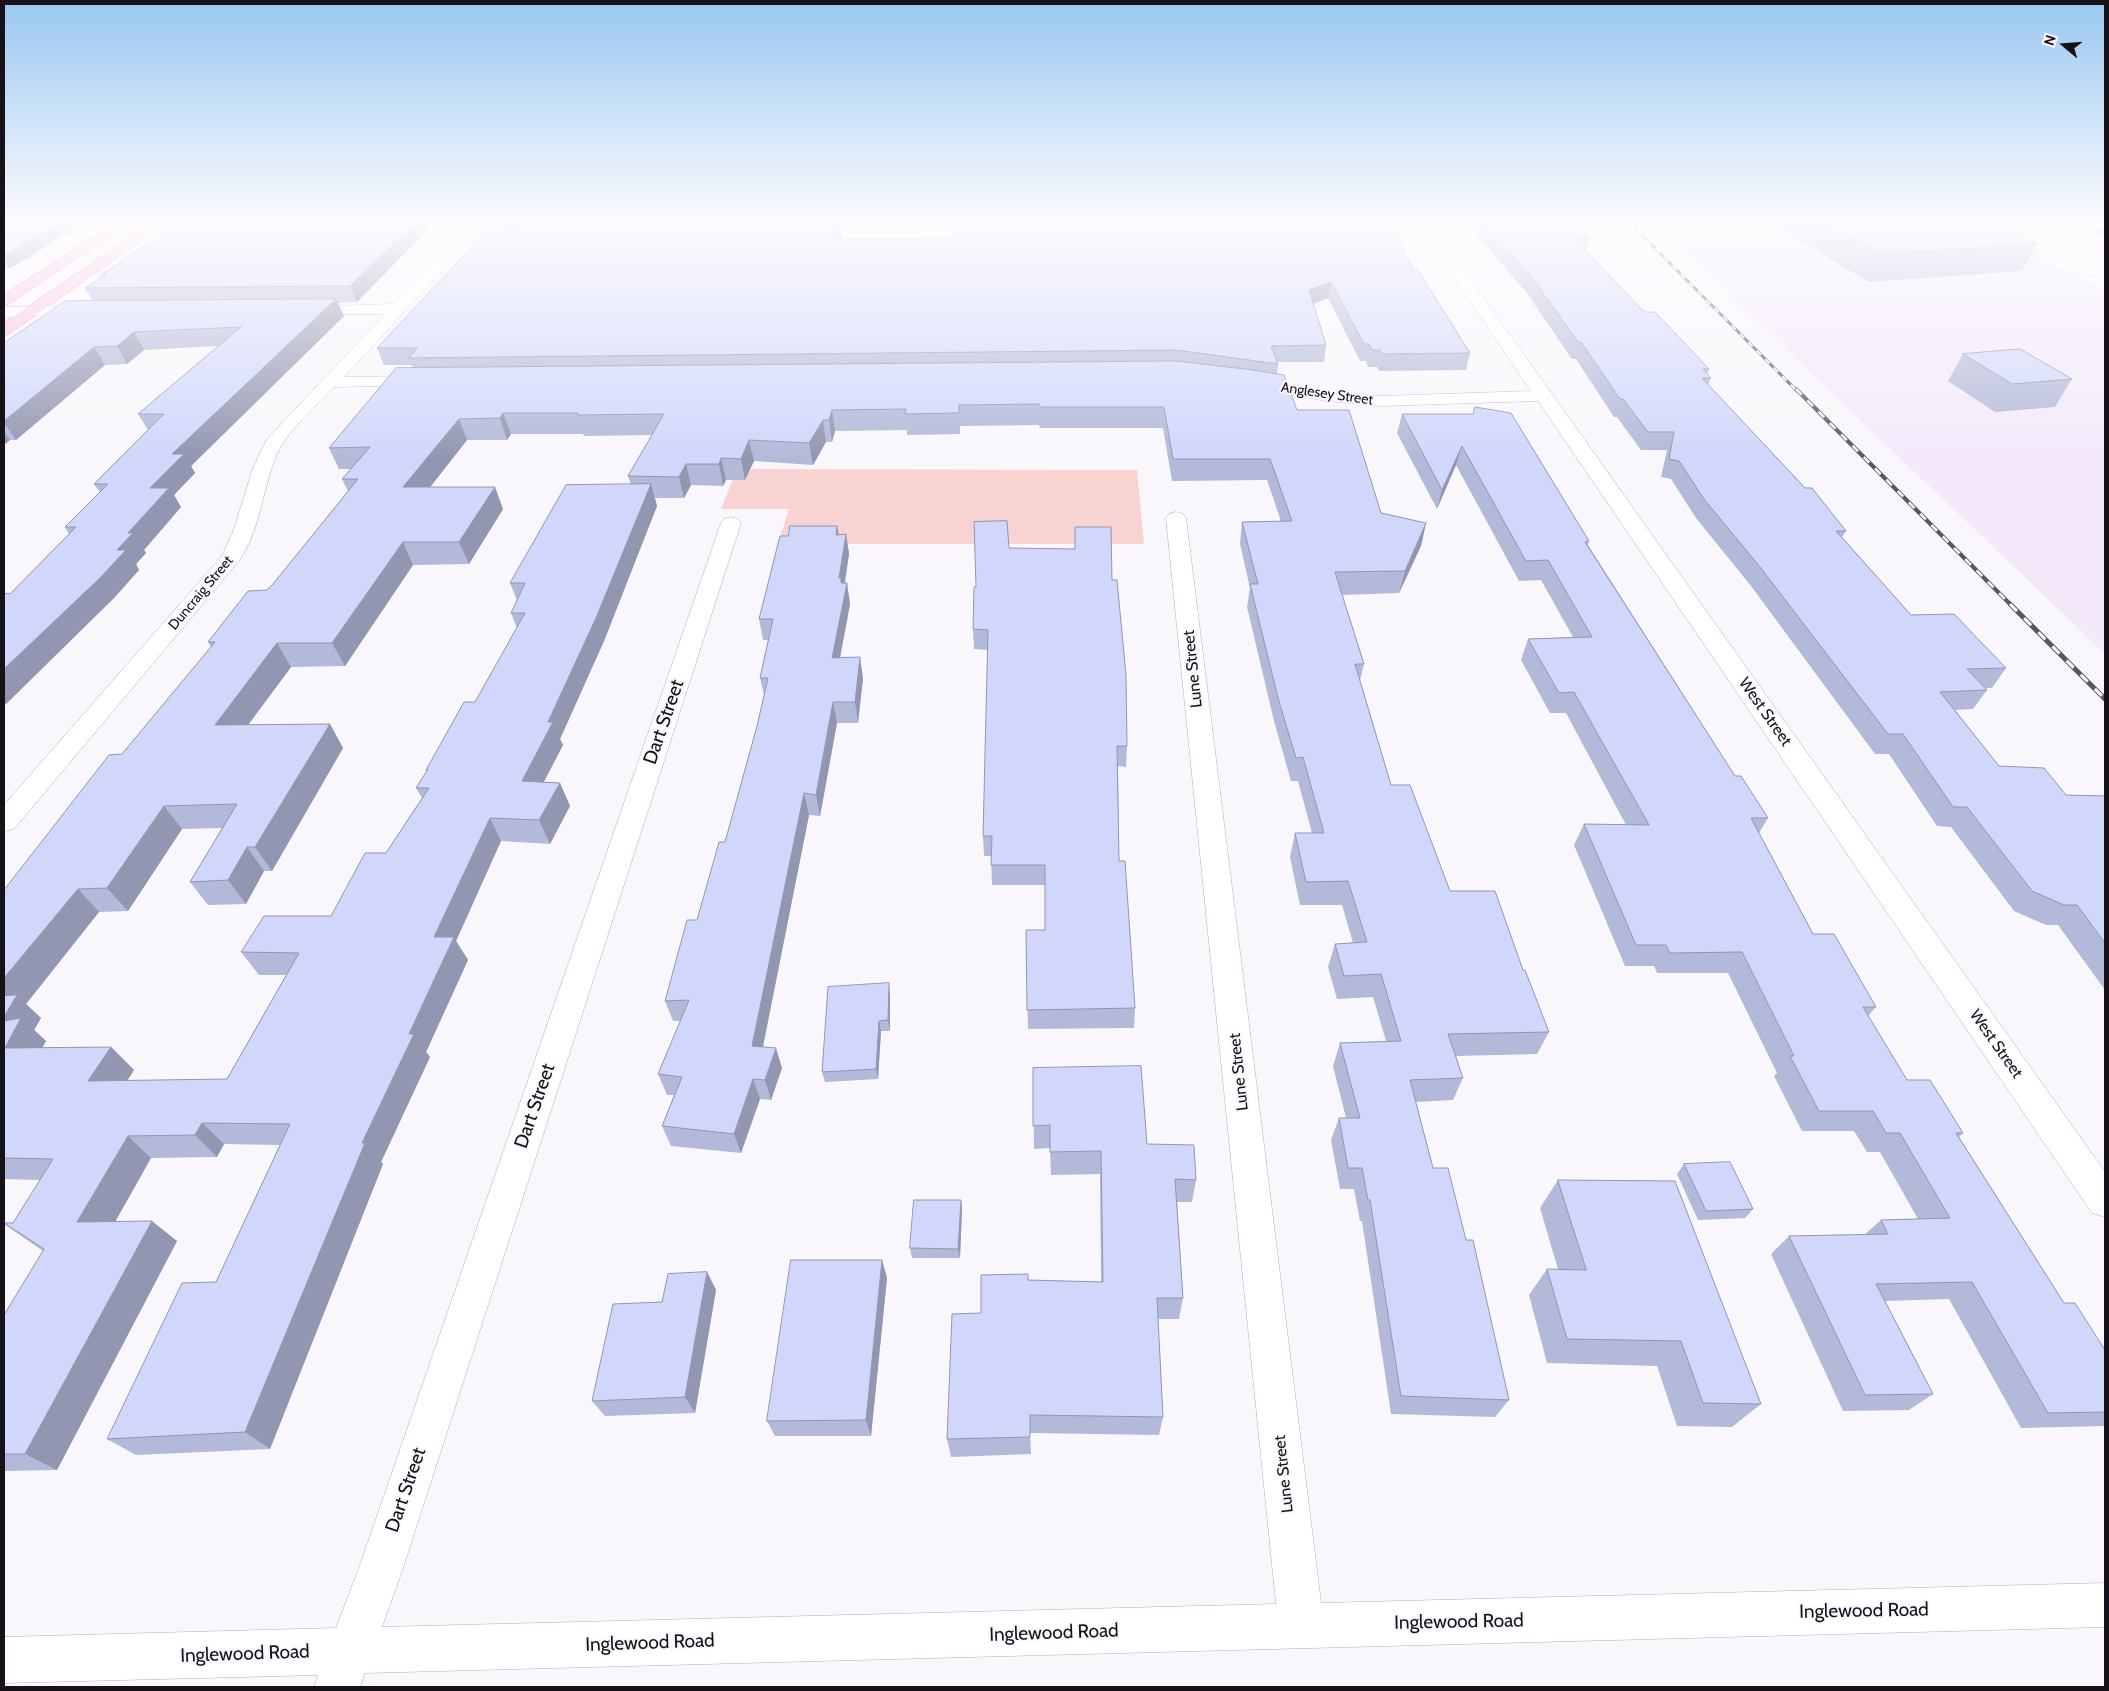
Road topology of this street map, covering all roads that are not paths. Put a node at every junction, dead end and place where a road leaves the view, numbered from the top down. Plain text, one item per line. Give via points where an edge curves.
1 (45, 302) edge
2 (405, 302) edge
3 (1479, 302) edge
4 (398, 309) junction
5 (290, 310) edge
6 (105, 311) edge
7 (4, 312) edge
8 (30, 312) junction
9 (4, 330) edge
10 (1238, 380) edge
11 (439, 381) edge
12 (331, 382) junction
13 (1545, 396) junction
14 (1176, 518) dead end
15 (730, 523) dead end
16 (4, 822) edge
17 (2105, 1201) edge
18 (2105, 1605) edge
19 (1301, 1626) junction
20 (4, 1660) edge
21 (344, 1669) edge

1 - 8 highway
2 - 4 street, Duncraig Street
3 - 13 street, West Street
4 - 5 street
4 - 12 street, Duncraig Street
6 - 8 street
7 - 8 street
8 - 9 highway
10 - 13 street, Anglesey Street via 1354,400
11 - 12 street
12 - 16 street, Duncraig Street via 276,439 267,453 241,542 231,558
13 - 17 street, West Street
14 - 19 street, Lune Street
15 - 21 street, Dart Street via 381,1568
18 - 19 street, Inglewood Road
19 - 21 street, Inglewood Road
20 - 21 street, Inglewood Road

